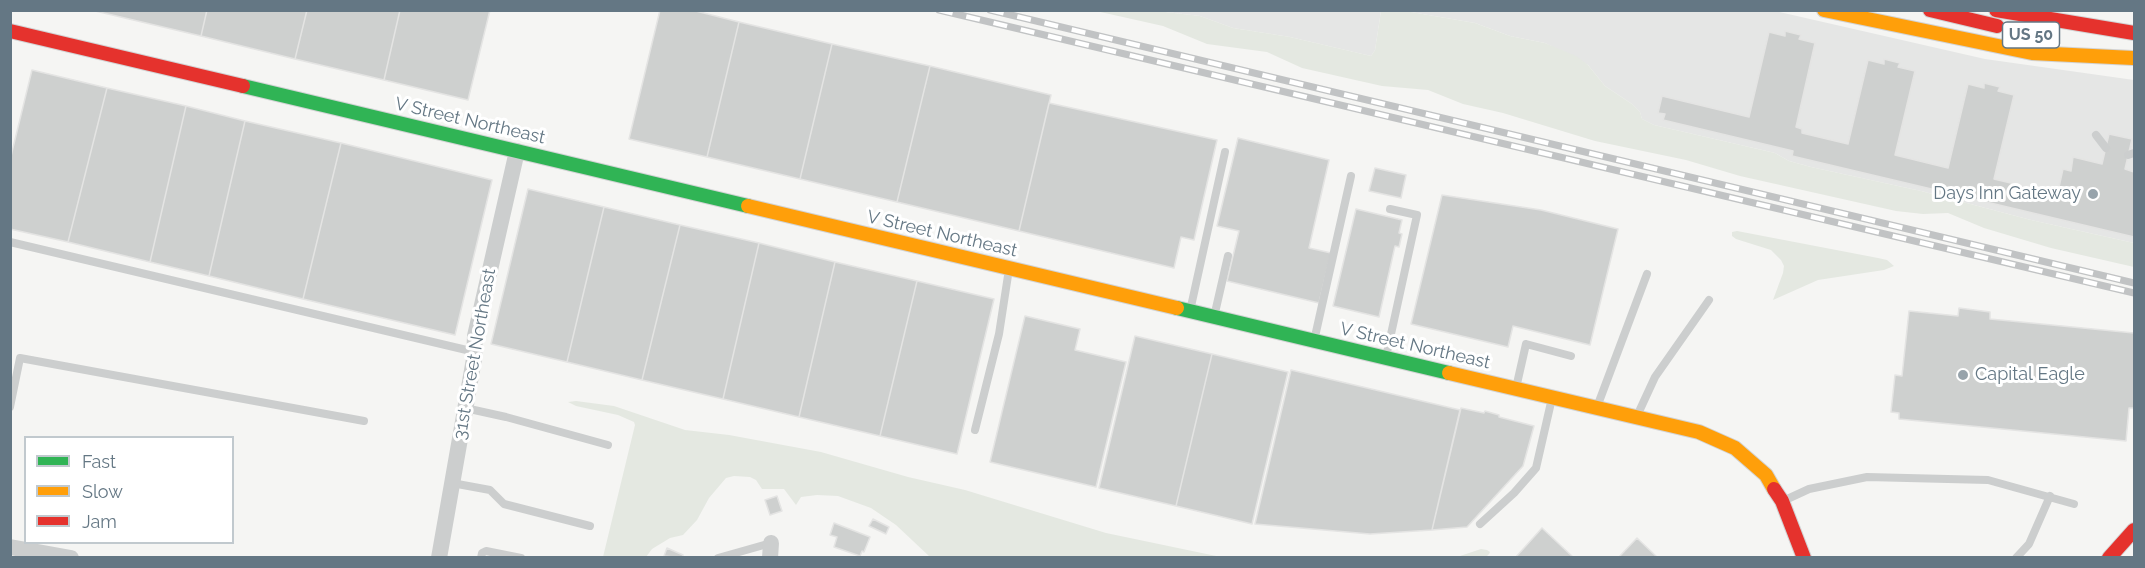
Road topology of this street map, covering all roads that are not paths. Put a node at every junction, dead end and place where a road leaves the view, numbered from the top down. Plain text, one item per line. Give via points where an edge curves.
1 (1824, 10) edge
2 (1930, 10) edge
3 (1996, 10) edge
4 (2011, 30) dead end
5 (10, 31) edge
6 (2134, 33) edge
7 (2057, 41) dead end
8 (2134, 58) edge
9 (2096, 135) dead end
10 (2106, 148) dead end
11 (517, 151) junction
12 (1225, 152) dead end
13 (1351, 176) dead end
14 (1390, 209) dead end
15 (10, 242) edge
16 (1228, 256) dead end
17 (1009, 268) junction
18 (1647, 274) dead end
19 (1709, 300) dead end
20 (1190, 311) junction
21 (1214, 317) junction
22 (1314, 341) junction
23 (475, 352) junction
24 (1571, 356) dead end
25 (1386, 358) junction
26 (1516, 389) junction
27 (1552, 397) junction
28 (10, 407) edge
29 (465, 408) junction
30 (1597, 408) junction
31 (1637, 417) junction
32 (364, 421) dead end
33 (975, 430) dead end
34 (608, 445) dead end
35 (452, 483) junction
36 (2050, 496) junction
37 (1782, 501) junction
38 (2074, 504) dead end
39 (1480, 524) dead end
40 (590, 526) dead end
41 (2134, 530) edge
42 (10, 547) edge
43 (770, 550) edge
44 (70, 558) edge
45 (439, 558) edge
46 (481, 558) edge
47 (521, 558) edge
48 (718, 558) edge
49 (1804, 558) edge
50 (2016, 558) edge
51 (2109, 558) edge

1 - 8 main road via 2032,53
2 - 4 main road, US 50
3 - 6 main road
5 - 11 main road, V Street Northeast
7 - 8 main road, US 50
9 - 10 lane
11 - 17 main road, V Street Northeast
11 - 23 street, 31st Street Northeast via 475,336
12 - 20 lane
13 - 22 lane
14 - 25 lane via 1417,215
15 - 23 lane
16 - 21 lane
17 - 20 main road, V Street Northeast
17 - 33 lane via 999,333
18 - 30 lane
19 - 31 lane via 1654,377
20 - 21 main road, V Street Northeast
21 - 22 main road, V Street Northeast
22 - 25 main road, V Street Northeast
23 - 29 street, 31st Street Northeast
24 - 26 lane via 1526,344
25 - 26 main road, V Street Northeast
26 - 27 main road, V Street Northeast
27 - 30 main road, V Street Northeast
27 - 39 lane via 1536,468
28 - 32 lane via 20,358
29 - 34 lane
29 - 35 street, 31st Street Northeast
30 - 31 main road, V Street Northeast
31 - 37 main road, V Street Northeast via 1699,432 1735,448 1756,465
35 - 40 lane via 490,490 504,504
35 - 45 street, 31st Street Northeast
36 - 37 lane via 1988,480 1868,477 1809,489
36 - 38 lane
36 - 50 lane via 2029,544
37 - 49 main road, V Street Northeast
41 - 51 main road
42 - 44 street
43 - 48 lane
46 - 47 lane via 486,551

